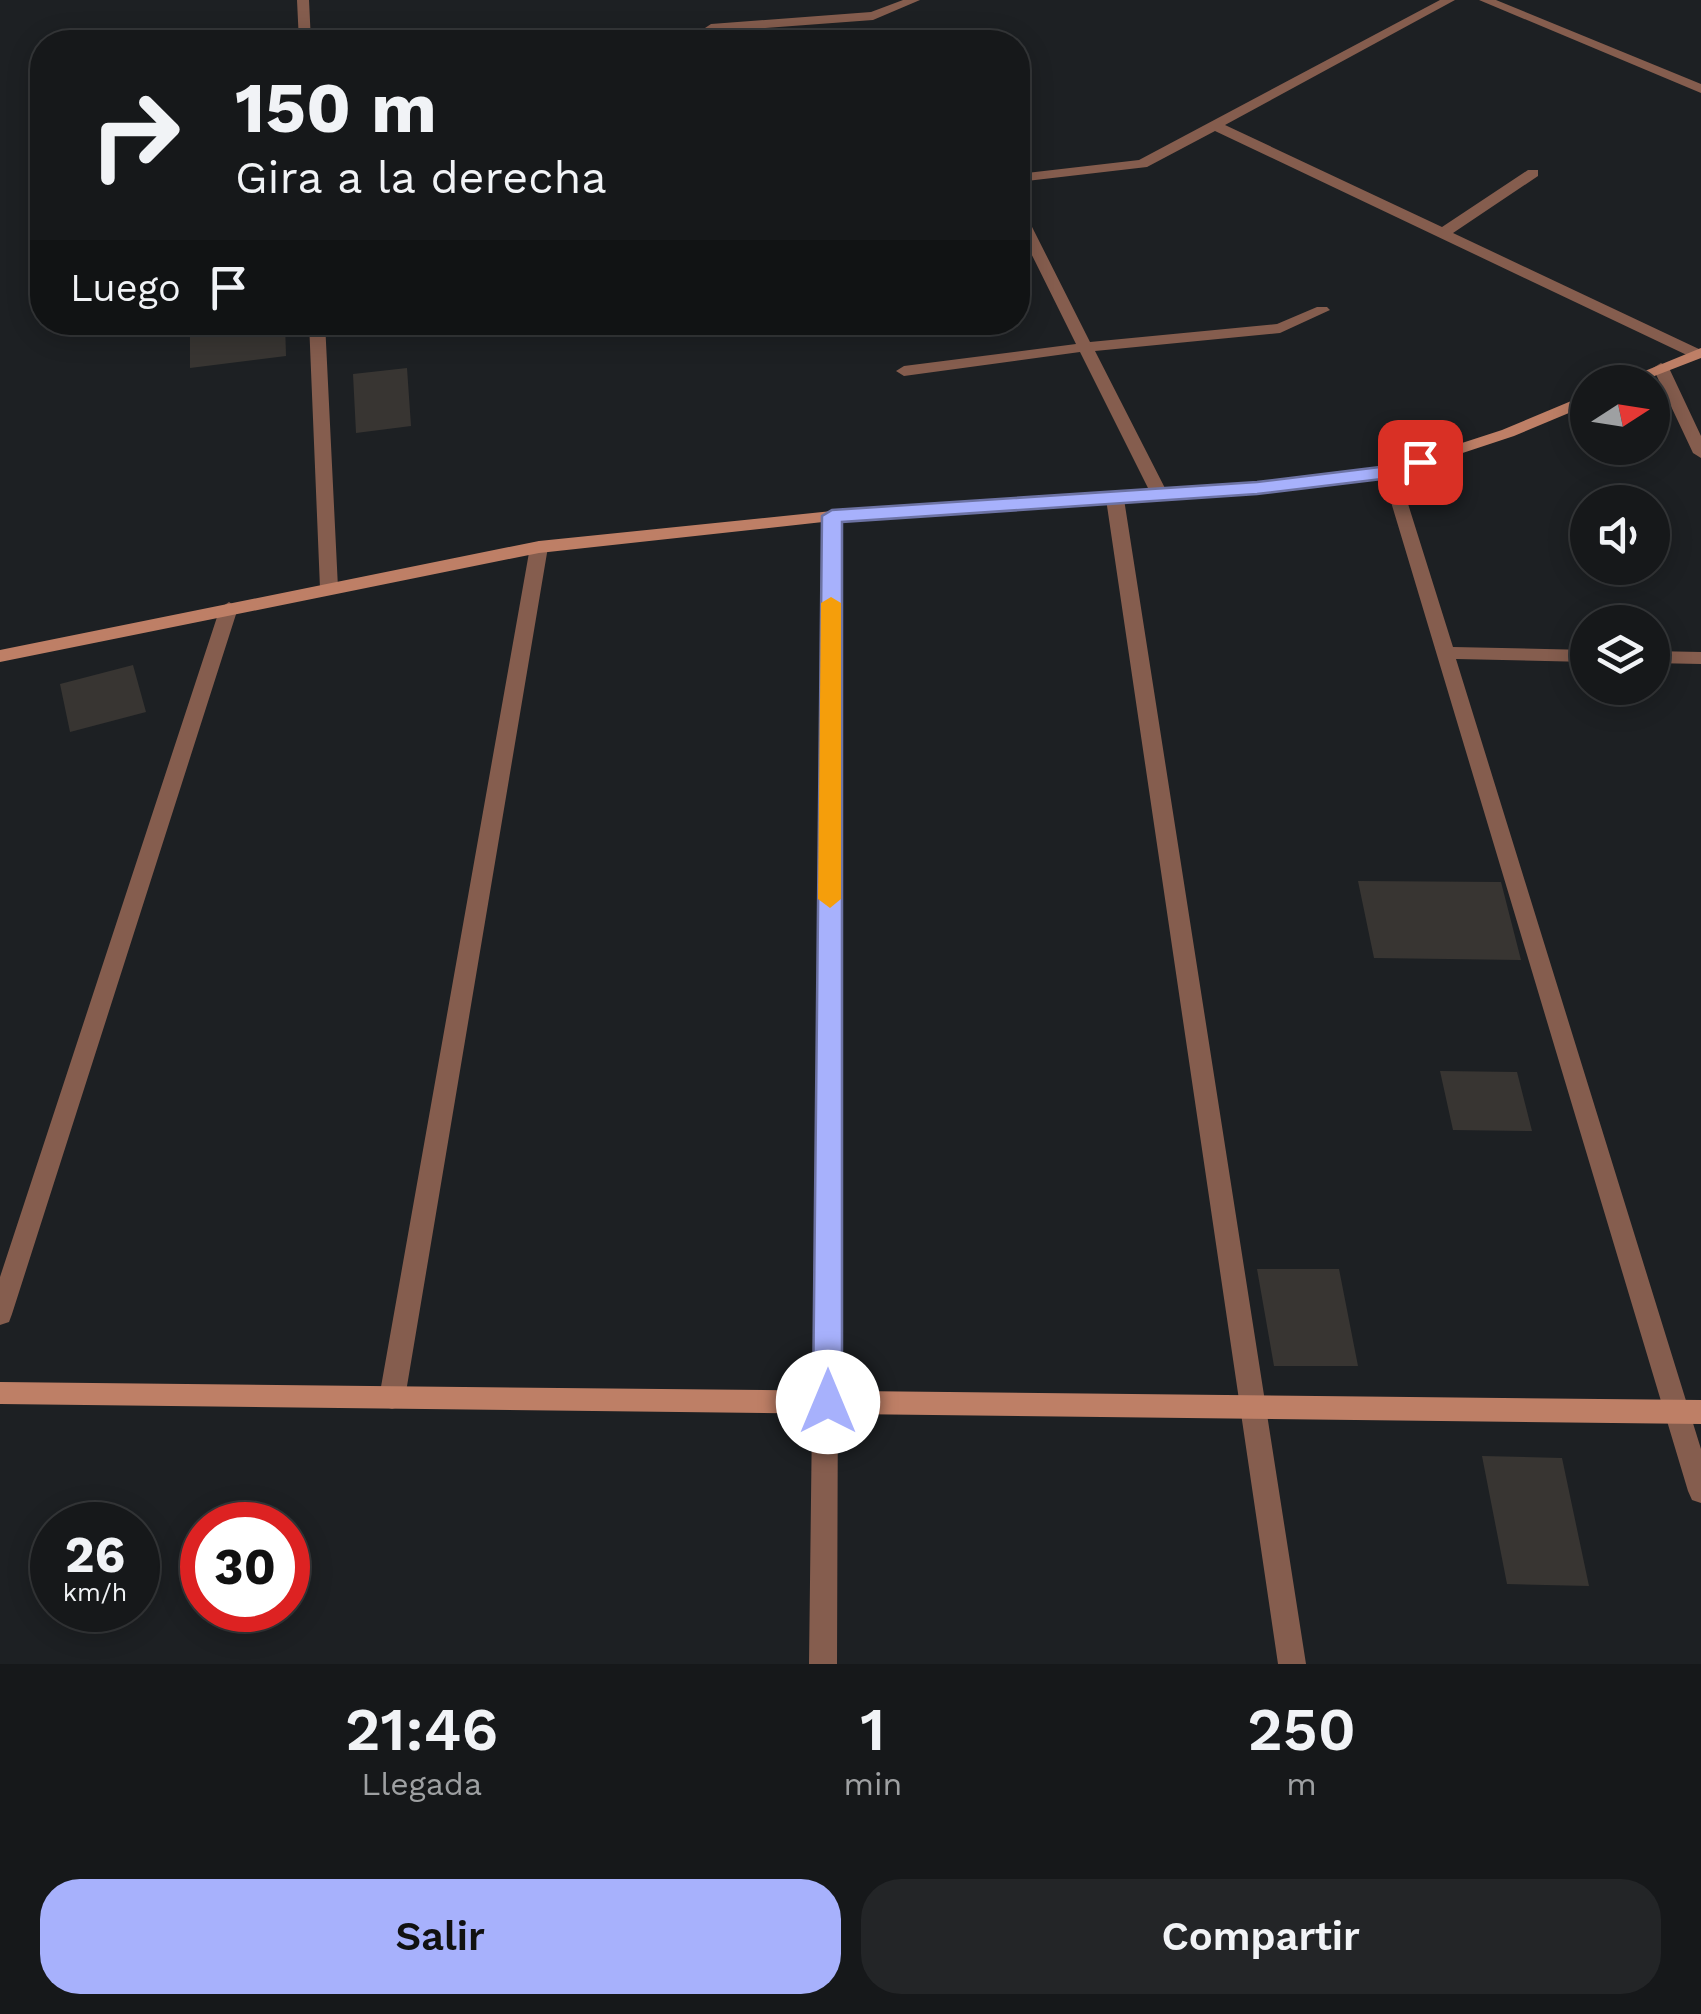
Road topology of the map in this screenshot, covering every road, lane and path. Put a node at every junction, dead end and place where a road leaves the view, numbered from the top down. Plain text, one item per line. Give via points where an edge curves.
1 (302, 0) edge
2 (870, 0) edge
3 (914, 0) edge
4 (1449, 0) edge
5 (1485, 0) edge
6 (873, 16) junction
7 (711, 28) dead end
8 (303, 30) edge
9 (1701, 71) edge
10 (1683, 82) junction
11 (1701, 89) edge
12 (1216, 126) junction
13 (1533, 172) dead end
14 (1030, 177) edge
15 (1443, 232) junction
16 (1030, 238) edge
17 (1035, 248) junction
18 (1030, 249) edge
19 (1322, 310) dead end
20 (318, 335) edge
21 (1086, 347) junction
22 (1699, 353) edge
23 (1669, 365) edge
24 (904, 371) dead end
25 (1670, 387) edge
26 (1570, 407) edge
27 (1701, 453) edge
28 (1390, 472) junction
29 (1160, 496) junction
30 (1115, 499) junction
31 (832, 516) junction
32 (539, 547) junction
33 (329, 588) junction
34 (230, 608) junction
35 (1446, 653) junction
36 (0, 656) edge
37 (1570, 656) edge
38 (1670, 657) edge
39 (1701, 658) edge
40 (0, 1314) edge
41 (0, 1393) edge
42 (392, 1398) junction
43 (828, 1402) junction
44 (1253, 1407) junction
45 (1689, 1412) edge
46 (1701, 1492) edge
47 (823, 1664) edge
48 (1292, 1664) edge

1 - 8 street
2 - 6 street
3 - 6 street
4 - 12 street
5 - 10 street
6 - 7 street
9 - 10 street
10 - 11 street
12 - 14 street via 1142,164
12 - 15 street
13 - 15 street
15 - 22 street
16 - 17 street
17 - 18 street
17 - 21 street
19 - 21 street via 1280,328
20 - 33 street
21 - 24 street
21 - 29 street
22 - 23 street
25 - 27 street
26 - 28 street
28 - 29 street
28 - 35 street
29 - 30 street
30 - 31 street
30 - 44 street
31 - 32 street
31 - 43 street
32 - 33 street
32 - 42 street
33 - 34 street
34 - 36 street
34 - 40 street
35 - 37 street
35 - 45 street
38 - 39 street
41 - 42 street
42 - 43 street
43 - 44 street
43 - 47 street
44 - 45 street
44 - 48 street
45 - 46 street

